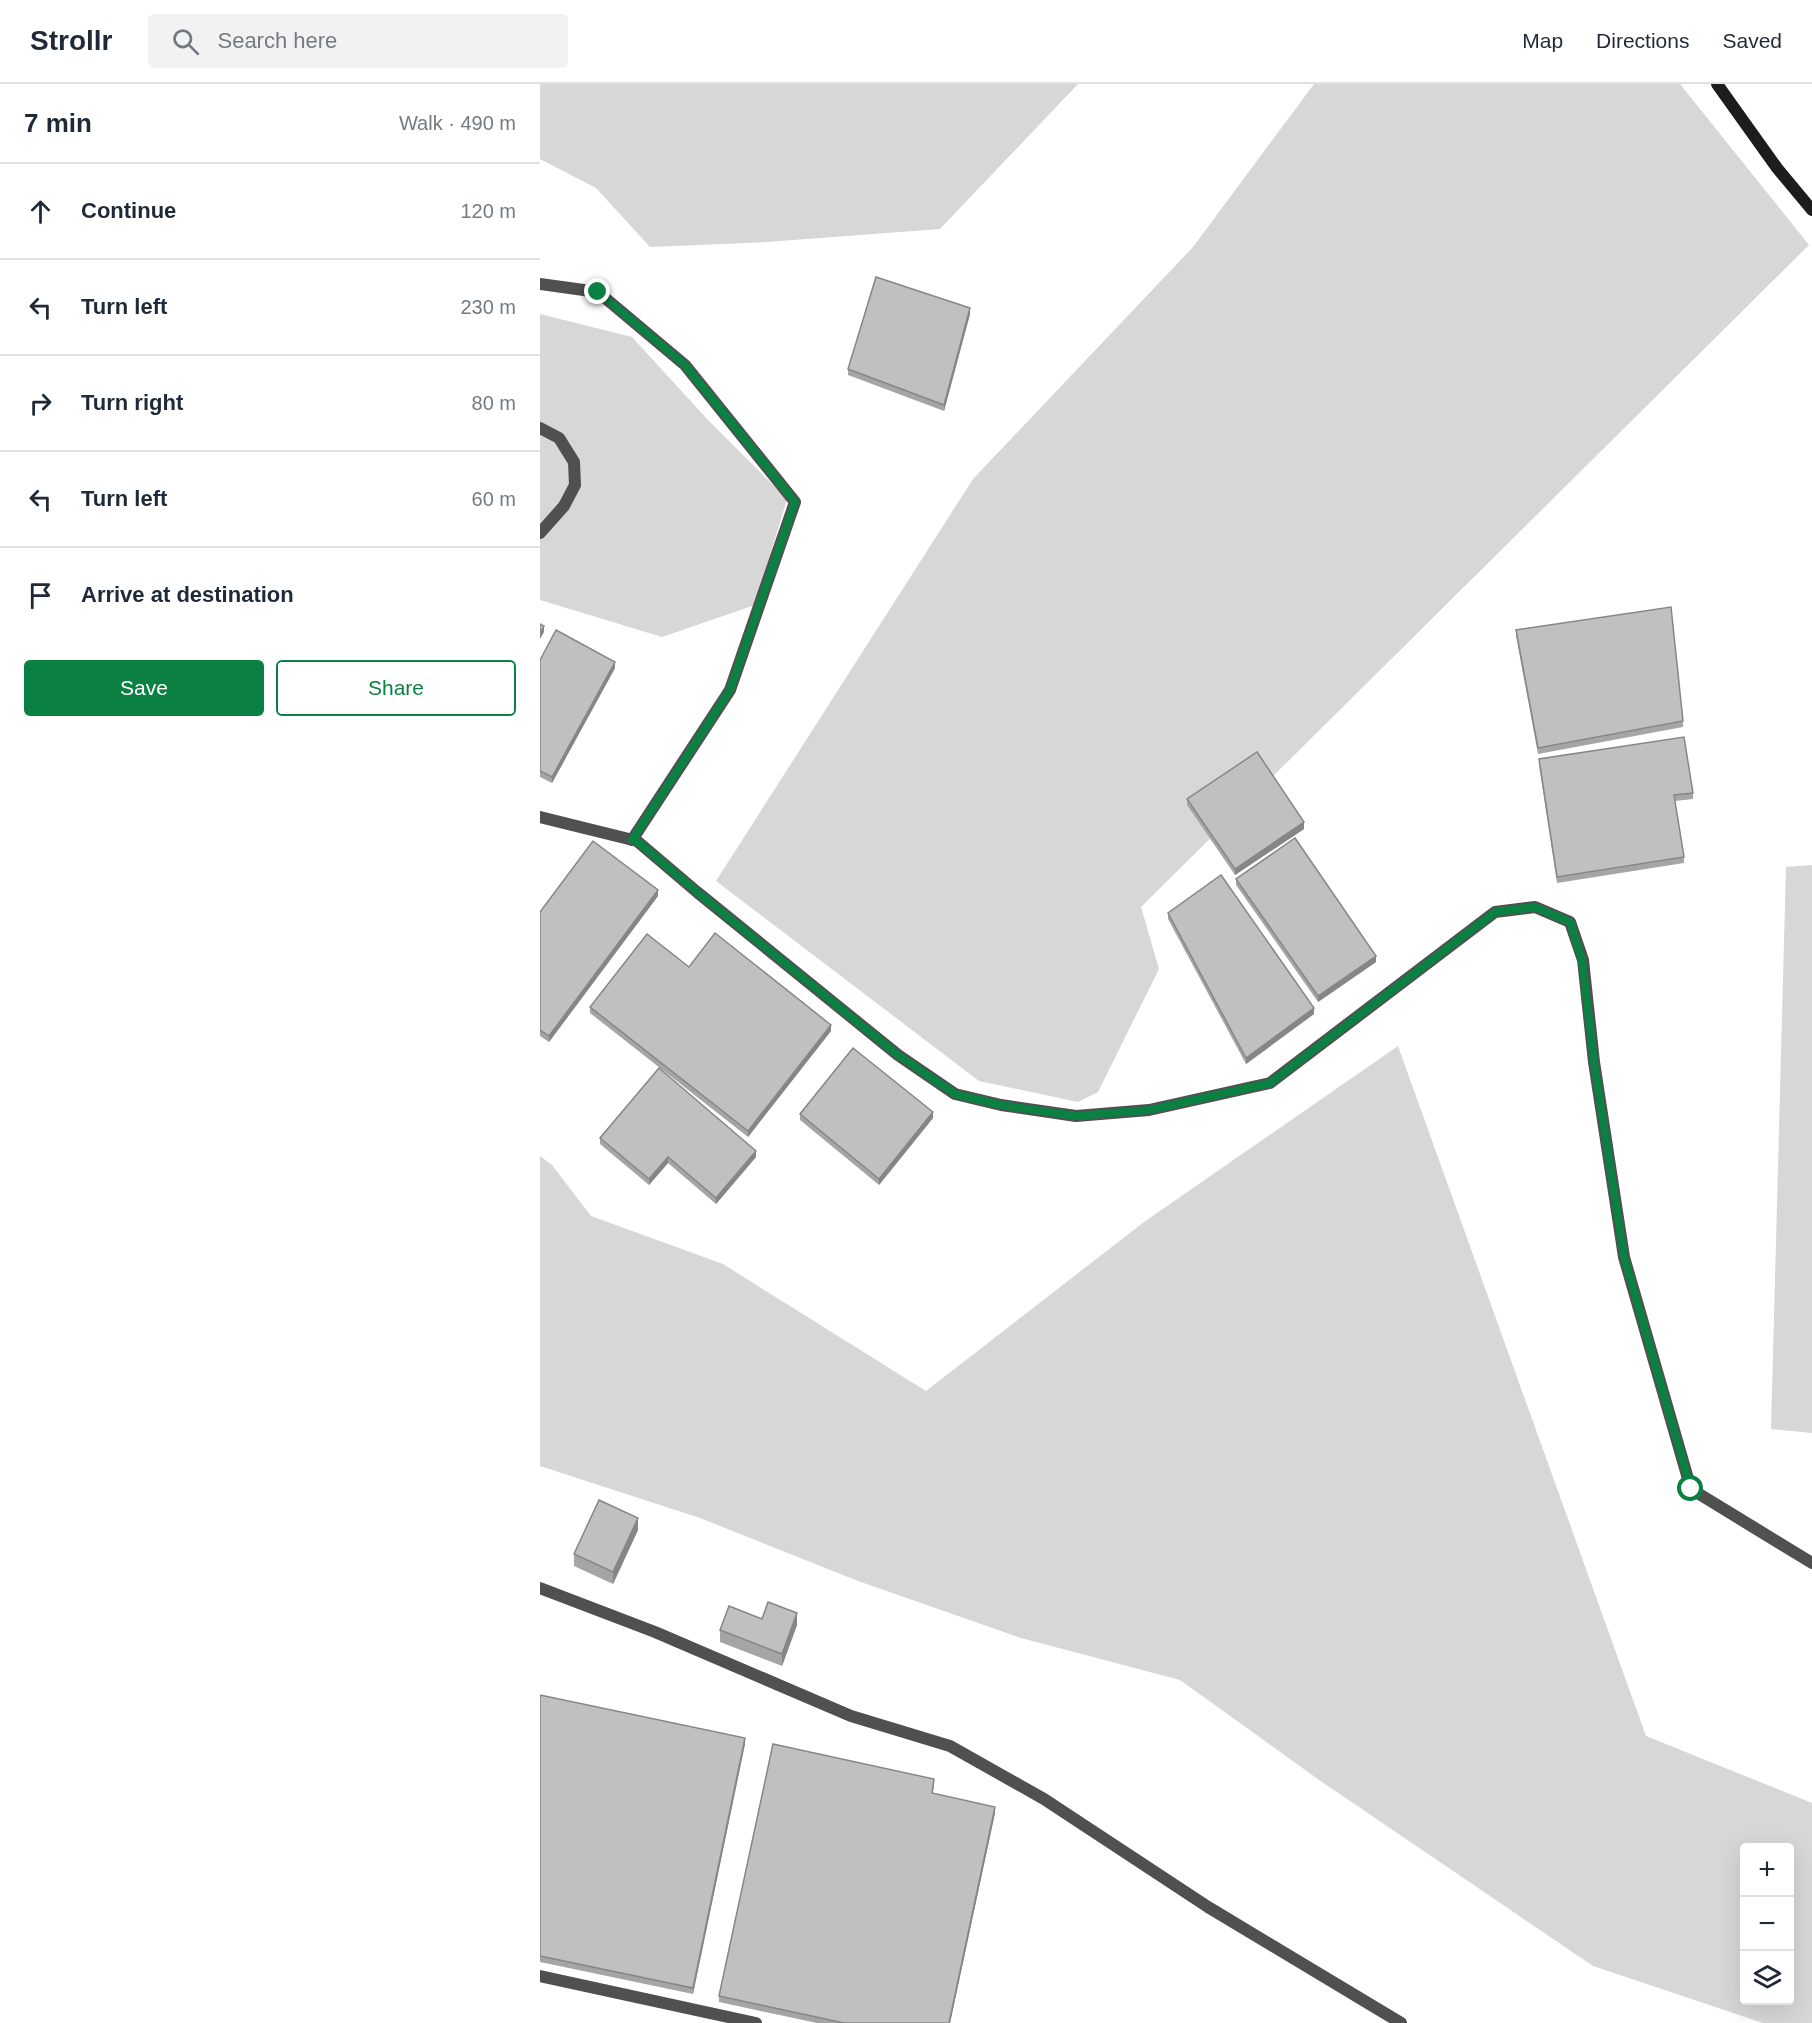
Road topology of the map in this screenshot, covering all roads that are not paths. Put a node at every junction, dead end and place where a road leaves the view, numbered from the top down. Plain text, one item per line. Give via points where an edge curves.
1 (1718, 84) edge
2 (1812, 210) edge
3 (540, 284) edge
4 (540, 428) edge
5 (540, 533) edge
6 (540, 817) edge
7 (632, 840) junction
8 (1812, 1563) edge
9 (540, 1588) edge
10 (540, 1976) edge
11 (1383, 2018) edge
12 (756, 2023) edge
13 (1401, 2023) edge

1 - 2 main road
3 - 7 street via 598,292 685,365 795,502 730,690
4 - 5 street via 559,438 574,462 575,485 564,506
6 - 7 street
7 - 8 street via 898,1055 955,1094 1076,1116 1149,1110 1270,1083 1495,912 1535,907 1570,922 1582,960 1624,1257 1691,1489
9 - 11 street via 852,1716 950,1746 1044,1799
10 - 12 street
11 - 13 street

